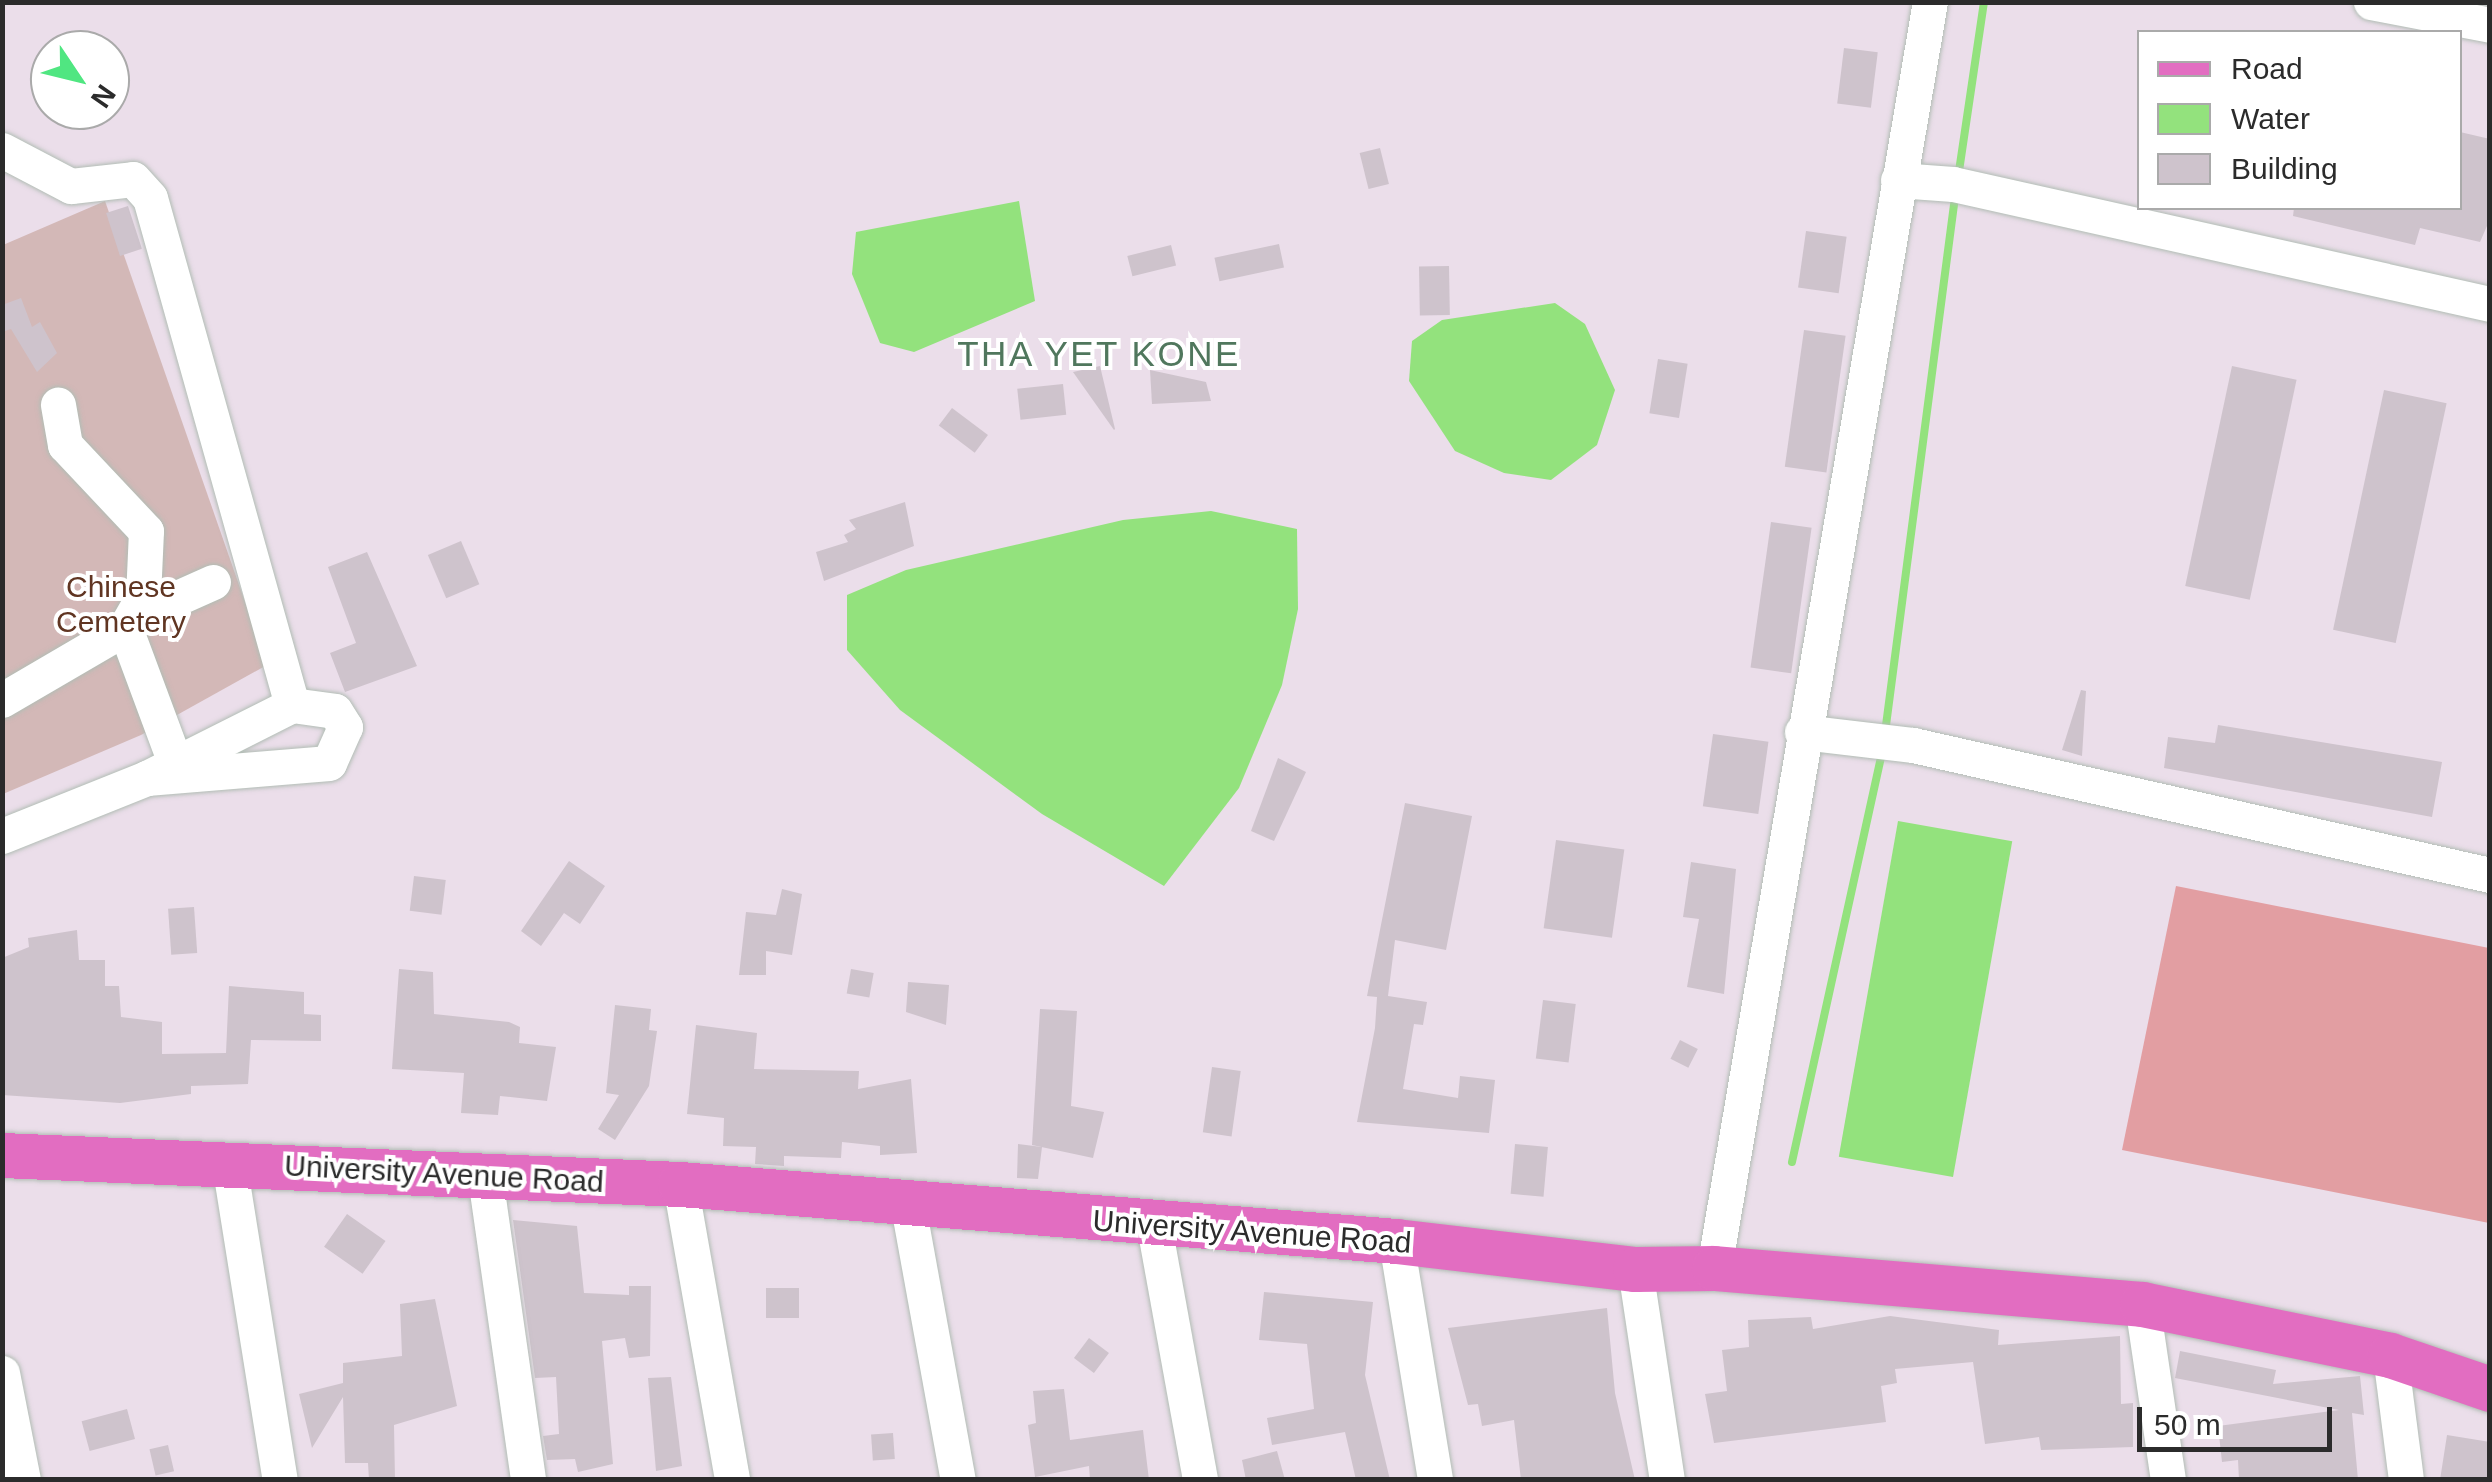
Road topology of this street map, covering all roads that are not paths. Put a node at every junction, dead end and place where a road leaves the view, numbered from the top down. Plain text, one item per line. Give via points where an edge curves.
1 (1930, 2) edge
2 (2371, 2) edge
3 (2490, 25) edge
4 (2, 150) edge
5 (1898, 180) junction
6 (2490, 304) edge
7 (58, 406) dead end
8 (213, 582) dead end
9 (132, 621) junction
10 (2, 700) edge
11 (292, 705) junction
12 (1802, 732) junction
13 (162, 772) junction
14 (2, 836) edge
15 (2490, 875) edge
16 (2, 1154) edge
17 (229, 1163) junction
18 (485, 1177) junction
19 (680, 1184) junction
20 (908, 1206) junction
21 (1154, 1226) junction
22 (1396, 1241) junction
23 (1714, 1268) junction
24 (1635, 1269) junction
25 (2142, 1304) junction
26 (2390, 1355) junction
27 (2, 1373) edge
28 (2490, 1389) edge
29 (23, 1480) edge
30 (280, 1480) edge
31 (528, 1480) edge
32 (732, 1480) edge
33 (958, 1480) edge
34 (1200, 1480) edge
35 (1435, 1480) edge
36 (1667, 1480) edge
37 (2168, 1480) edge
38 (2406, 1480) edge

1 - 5 street
2 - 3 street
4 - 11 street via 71,186 132,179 150,198
5 - 6 street via 1968,187
5 - 12 street
7 - 9 street via 65,445 146,531
8 - 9 street
9 - 10 street
9 - 13 street
11 - 13 street
11 - 13 street via 335,711 345,728 328,763
12 - 15 street via 1913,745
12 - 23 street
13 - 14 street
16 - 17 main road, University Avenue Road
17 - 18 main road, University Avenue Road
17 - 30 street
18 - 19 main road, University Avenue Road
18 - 31 street
19 - 20 main road, University Avenue Road
19 - 32 street
20 - 21 main road, University Avenue Road
20 - 33 street
21 - 22 main road, University Avenue Road
21 - 34 street
22 - 24 main road, University Avenue Road
22 - 35 street
23 - 24 main road, University Avenue Road
23 - 25 main road, University Avenue Road
24 - 36 street
25 - 26 main road, University Avenue Road
25 - 37 street
26 - 28 main road, University Avenue Road
26 - 38 street
27 - 29 street

